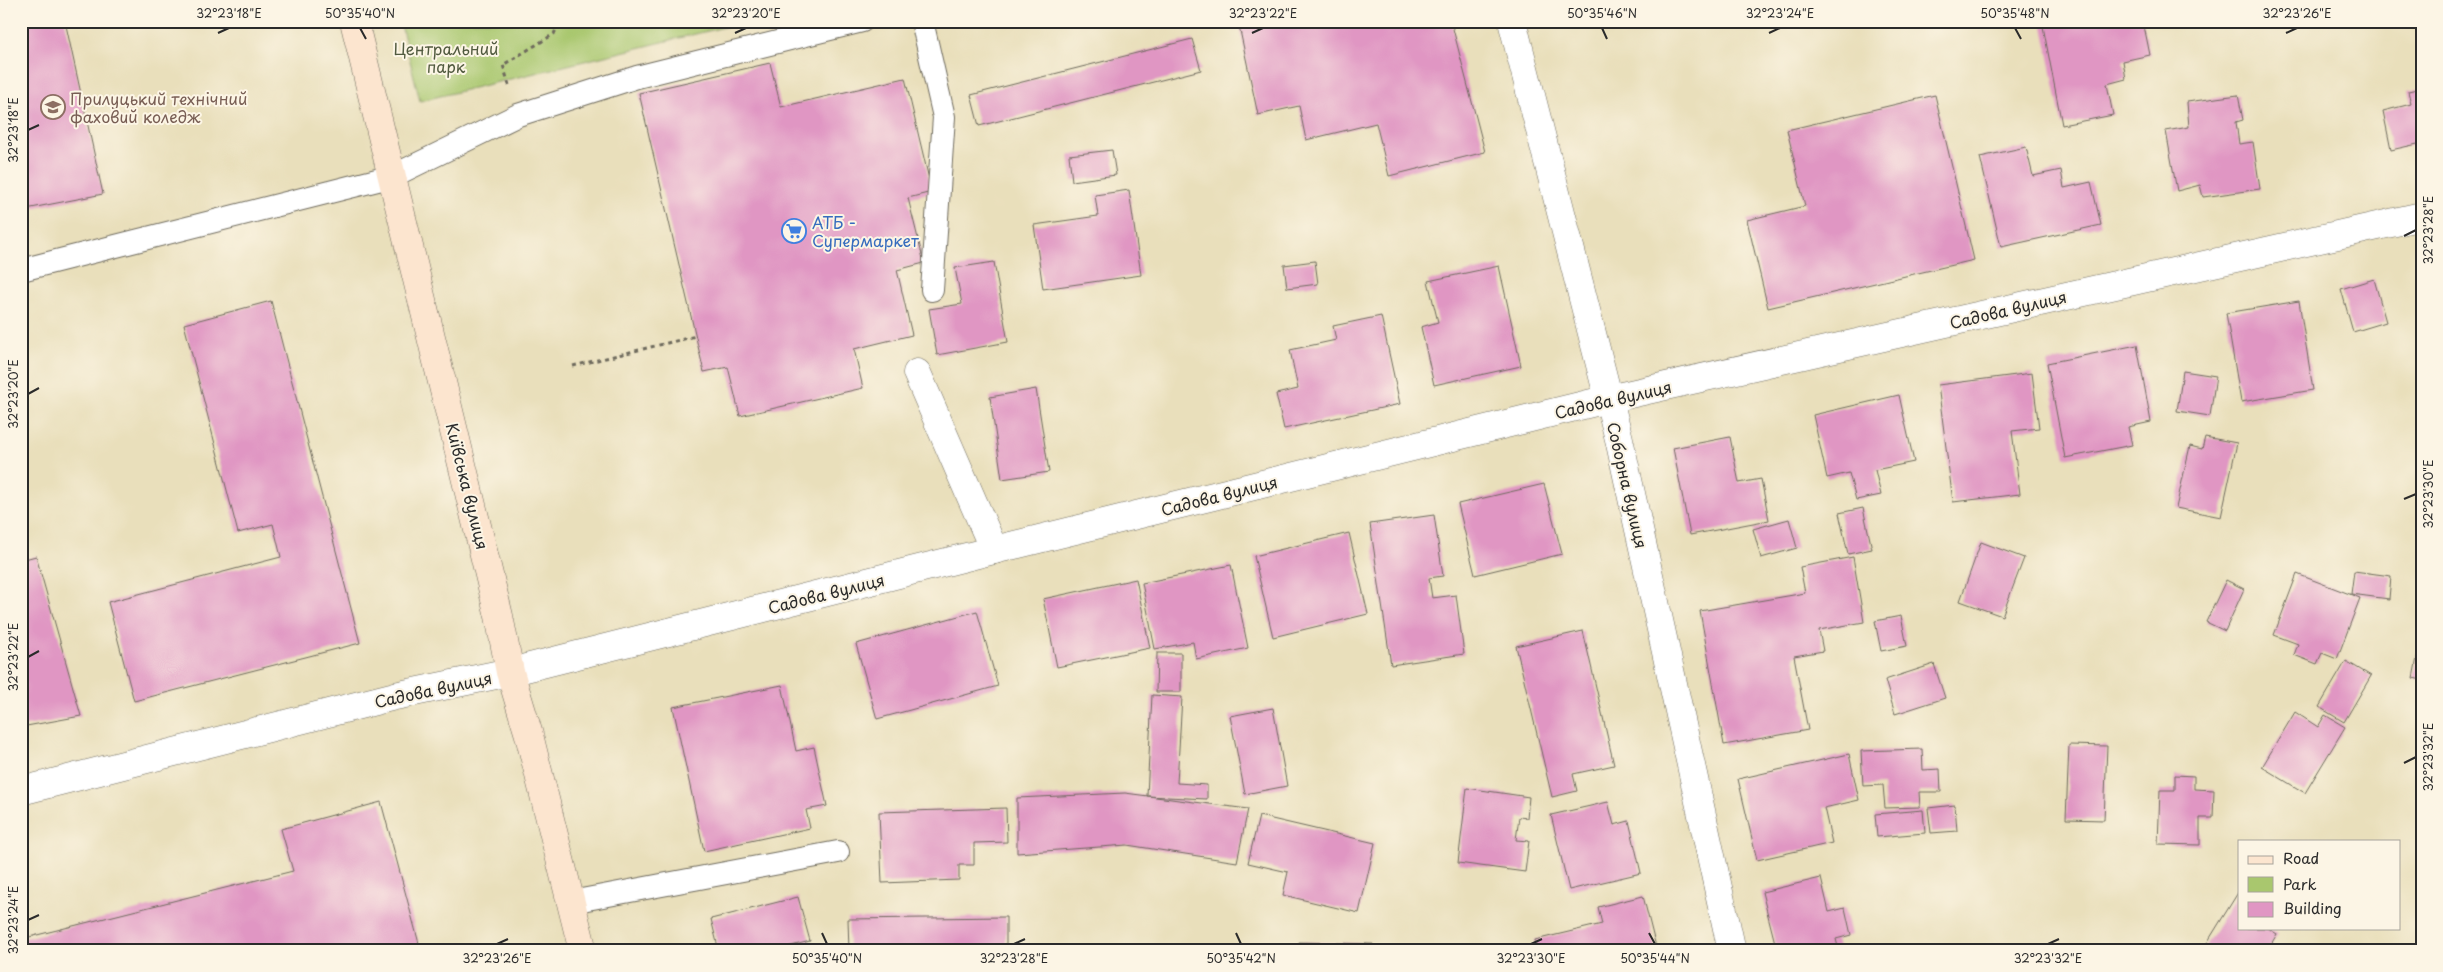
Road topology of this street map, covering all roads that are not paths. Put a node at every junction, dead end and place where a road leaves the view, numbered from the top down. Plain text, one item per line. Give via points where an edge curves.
1 (354, 21) edge
2 (862, 21) edge
3 (922, 21) edge
4 (1512, 21) edge
5 (393, 176) junction
6 (2422, 216) edge
7 (21, 270) edge
8 (932, 290) dead end
9 (917, 373) dead end
10 (1608, 399) junction
11 (994, 550) junction
12 (510, 672) junction
13 (21, 790) edge
14 (838, 852) dead end
15 (571, 902) junction
16 (583, 951) edge
17 (1732, 951) edge

1 - 5 main road, Київська вулиця
2 - 5 lane via 637,77 518,115
3 - 8 lane via 944,117
4 - 10 street, Соборна вулиця
5 - 7 lane
5 - 12 main road, Київська вулиця via 500,616
6 - 10 street, Садова вулиця
9 - 11 street
10 - 11 street, Садова вулиця
10 - 17 street, Соборна вулиця
11 - 12 street, Садова вулиця
12 - 13 street, Садова вулиця via 394,696
12 - 15 main road, Київська вулиця
14 - 15 lane
15 - 16 main road, Київська вулиця

